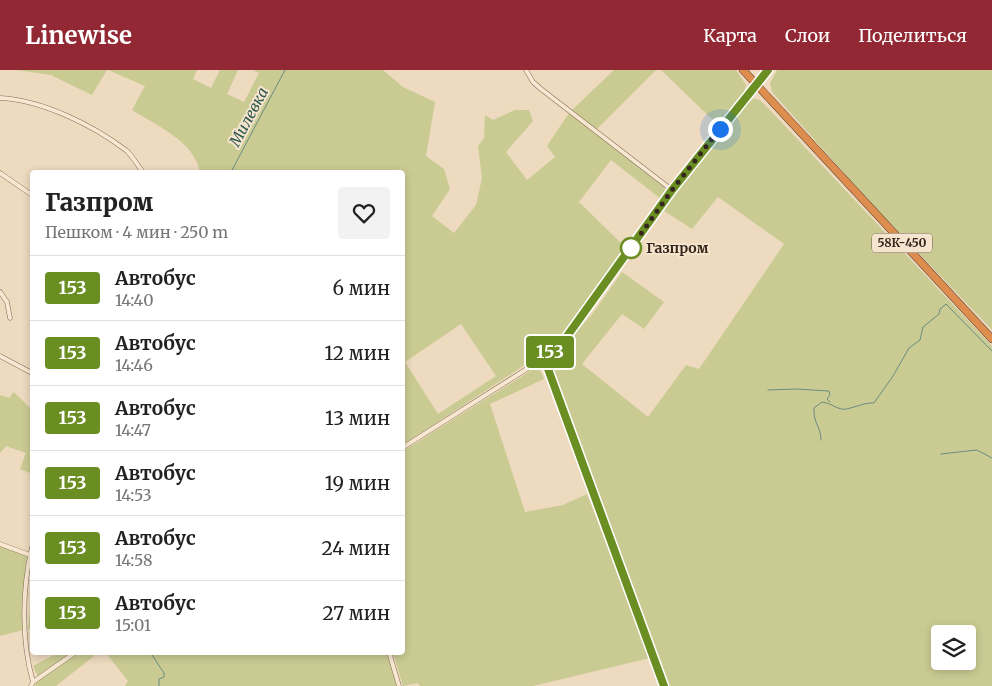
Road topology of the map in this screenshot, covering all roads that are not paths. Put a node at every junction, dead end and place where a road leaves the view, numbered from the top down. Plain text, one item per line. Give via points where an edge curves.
1 (526, 70) edge
2 (743, 70) edge
3 (768, 70) edge
4 (756, 84) junction
5 (0, 98) edge
6 (142, 170) edge
7 (0, 173) edge
8 (672, 190) junction
9 (30, 194) edge
10 (0, 292) edge
11 (10, 318) dead end
12 (992, 339) edge
13 (0, 356) edge
14 (544, 358) junction
15 (30, 372) edge
16 (405, 446) edge
17 (0, 544) edge
18 (30, 555) joint
19 (72, 655) edge
20 (390, 655) edge
21 (32, 684) edge
22 (400, 686) edge
23 (664, 686) edge

1 - 8 street via 541,89
2 - 4 highway, 58К-450
3 - 4 street
4 - 8 street
4 - 12 highway, 58К-450
5 - 6 street via 18,99 61,113 128,152
7 - 9 street
8 - 14 street via 565,339
10 - 11 street via 7,302
13 - 15 street
14 - 16 street
14 - 23 street
17 - 18 street
18 - 21 street via 25,643
19 - 21 street
20 - 22 street

